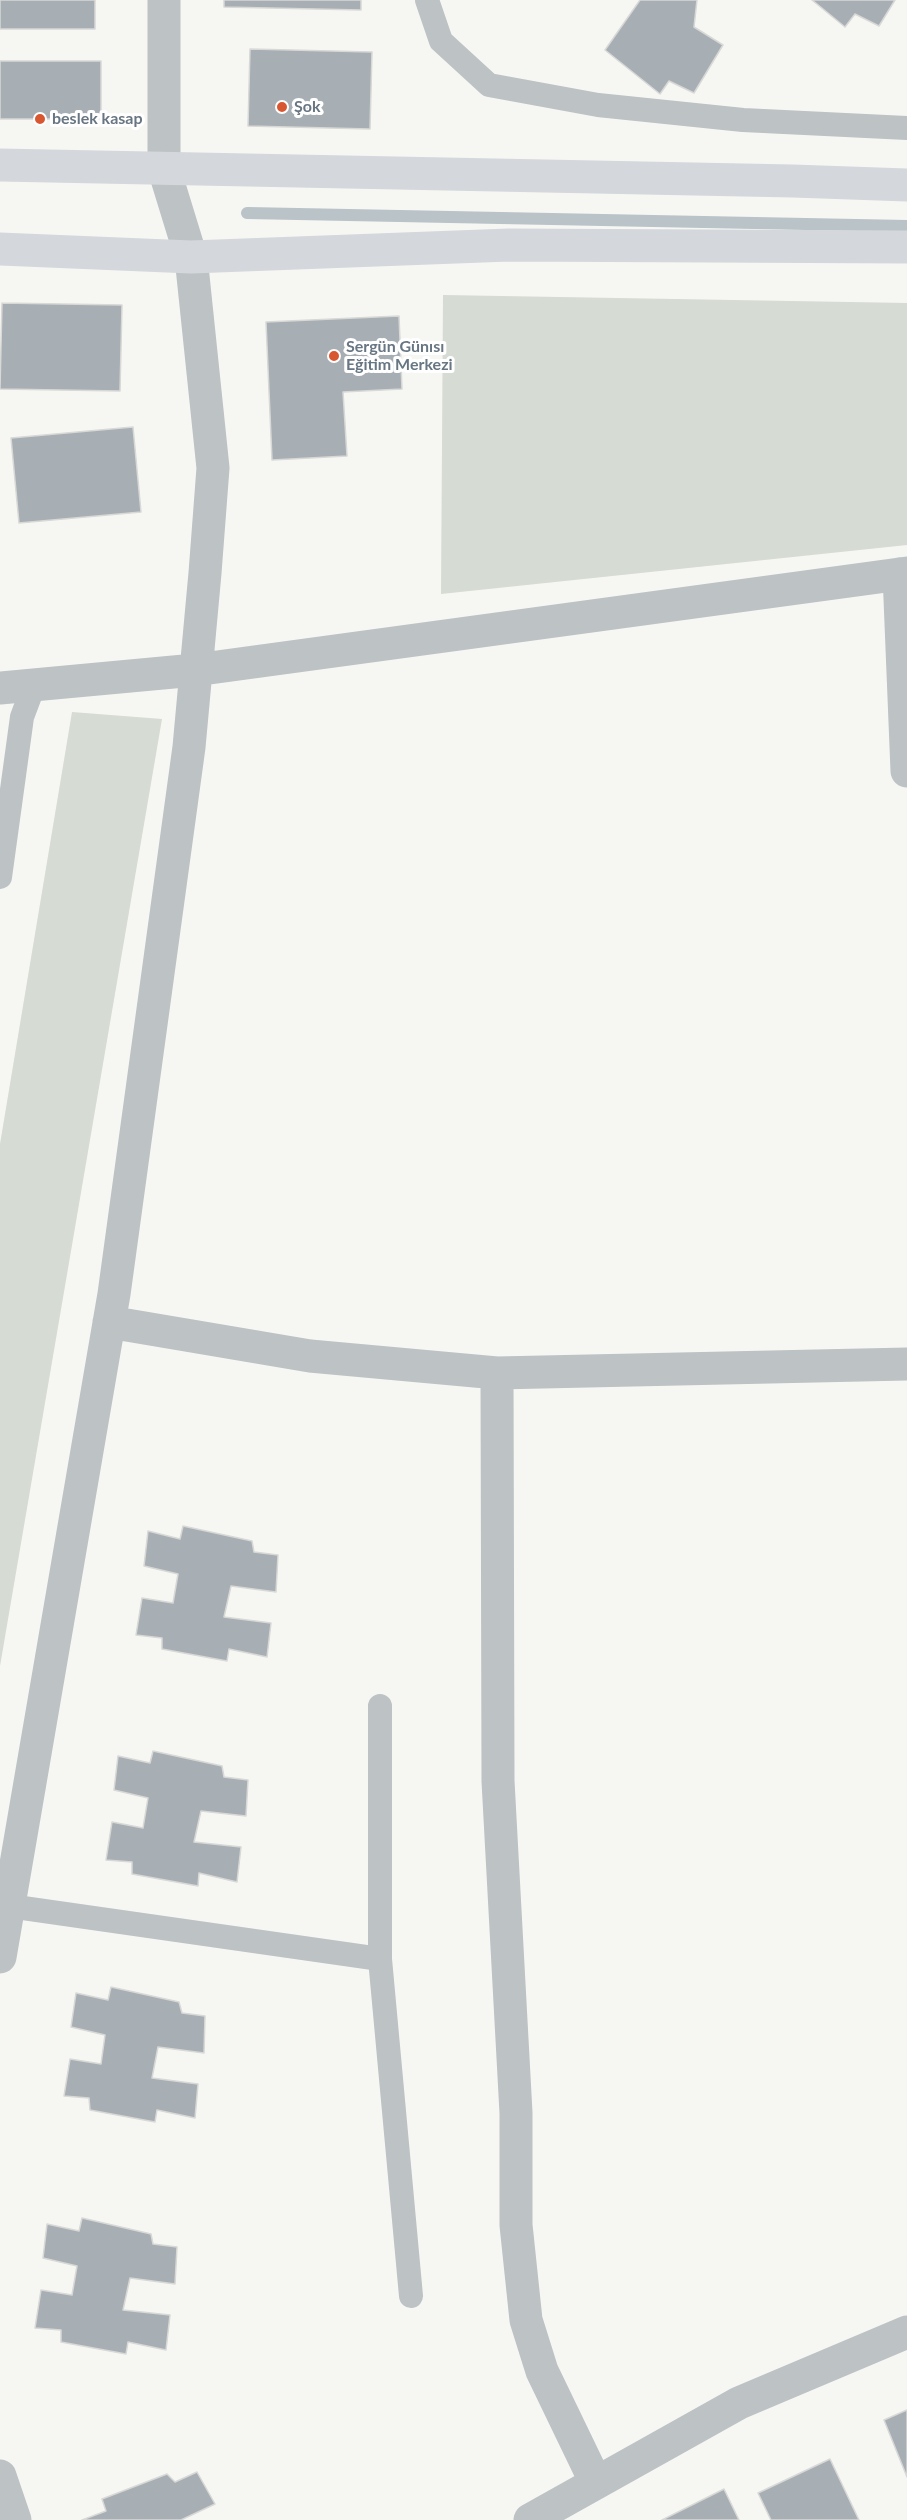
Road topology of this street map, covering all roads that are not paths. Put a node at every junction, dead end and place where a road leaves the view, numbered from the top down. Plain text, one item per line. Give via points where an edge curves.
1 (164, 0) edge
2 (427, 0) edge
3 (907, 128) edge
4 (0, 165) edge
5 (164, 169) junction
6 (907, 185) edge
7 (907, 247) edge
8 (0, 249) edge
9 (191, 257) junction
10 (903, 574) edge
11 (195, 670) junction
12 (34, 685) junction
13 (0, 688) edge
14 (907, 771) edge
15 (0, 877) edge
16 (109, 1322) junction
17 (907, 1364) edge
18 (497, 1373) junction
19 (380, 1706) dead end
20 (7, 1891) edge
21 (0, 1958) edge
22 (380, 1959) junction
23 (411, 2296) dead end
24 (907, 2332) edge
25 (0, 2475) edge
26 (596, 2483) junction
27 (15, 2520) edge
28 (530, 2520) edge

1 - 5 street
2 - 3 lane via 441,41 489,85 598,105 743,120
4 - 5 street
5 - 6 street
5 - 9 street
7 - 9 street via 509,245
8 - 9 street
9 - 11 street via 213,468
10 - 11 street
10 - 14 street
11 - 12 street
11 - 16 street via 189,747
12 - 13 street
12 - 15 lane via 22,717
16 - 18 street via 310,1356
16 - 20 street
17 - 18 street
18 - 26 street via 498,1781 516,2113 516,2225 526,2320 542,2371
19 - 22 lane
20 - 21 street
20 - 22 lane
22 - 23 lane
24 - 26 street via 739,2403
25 - 27 street
26 - 28 street

